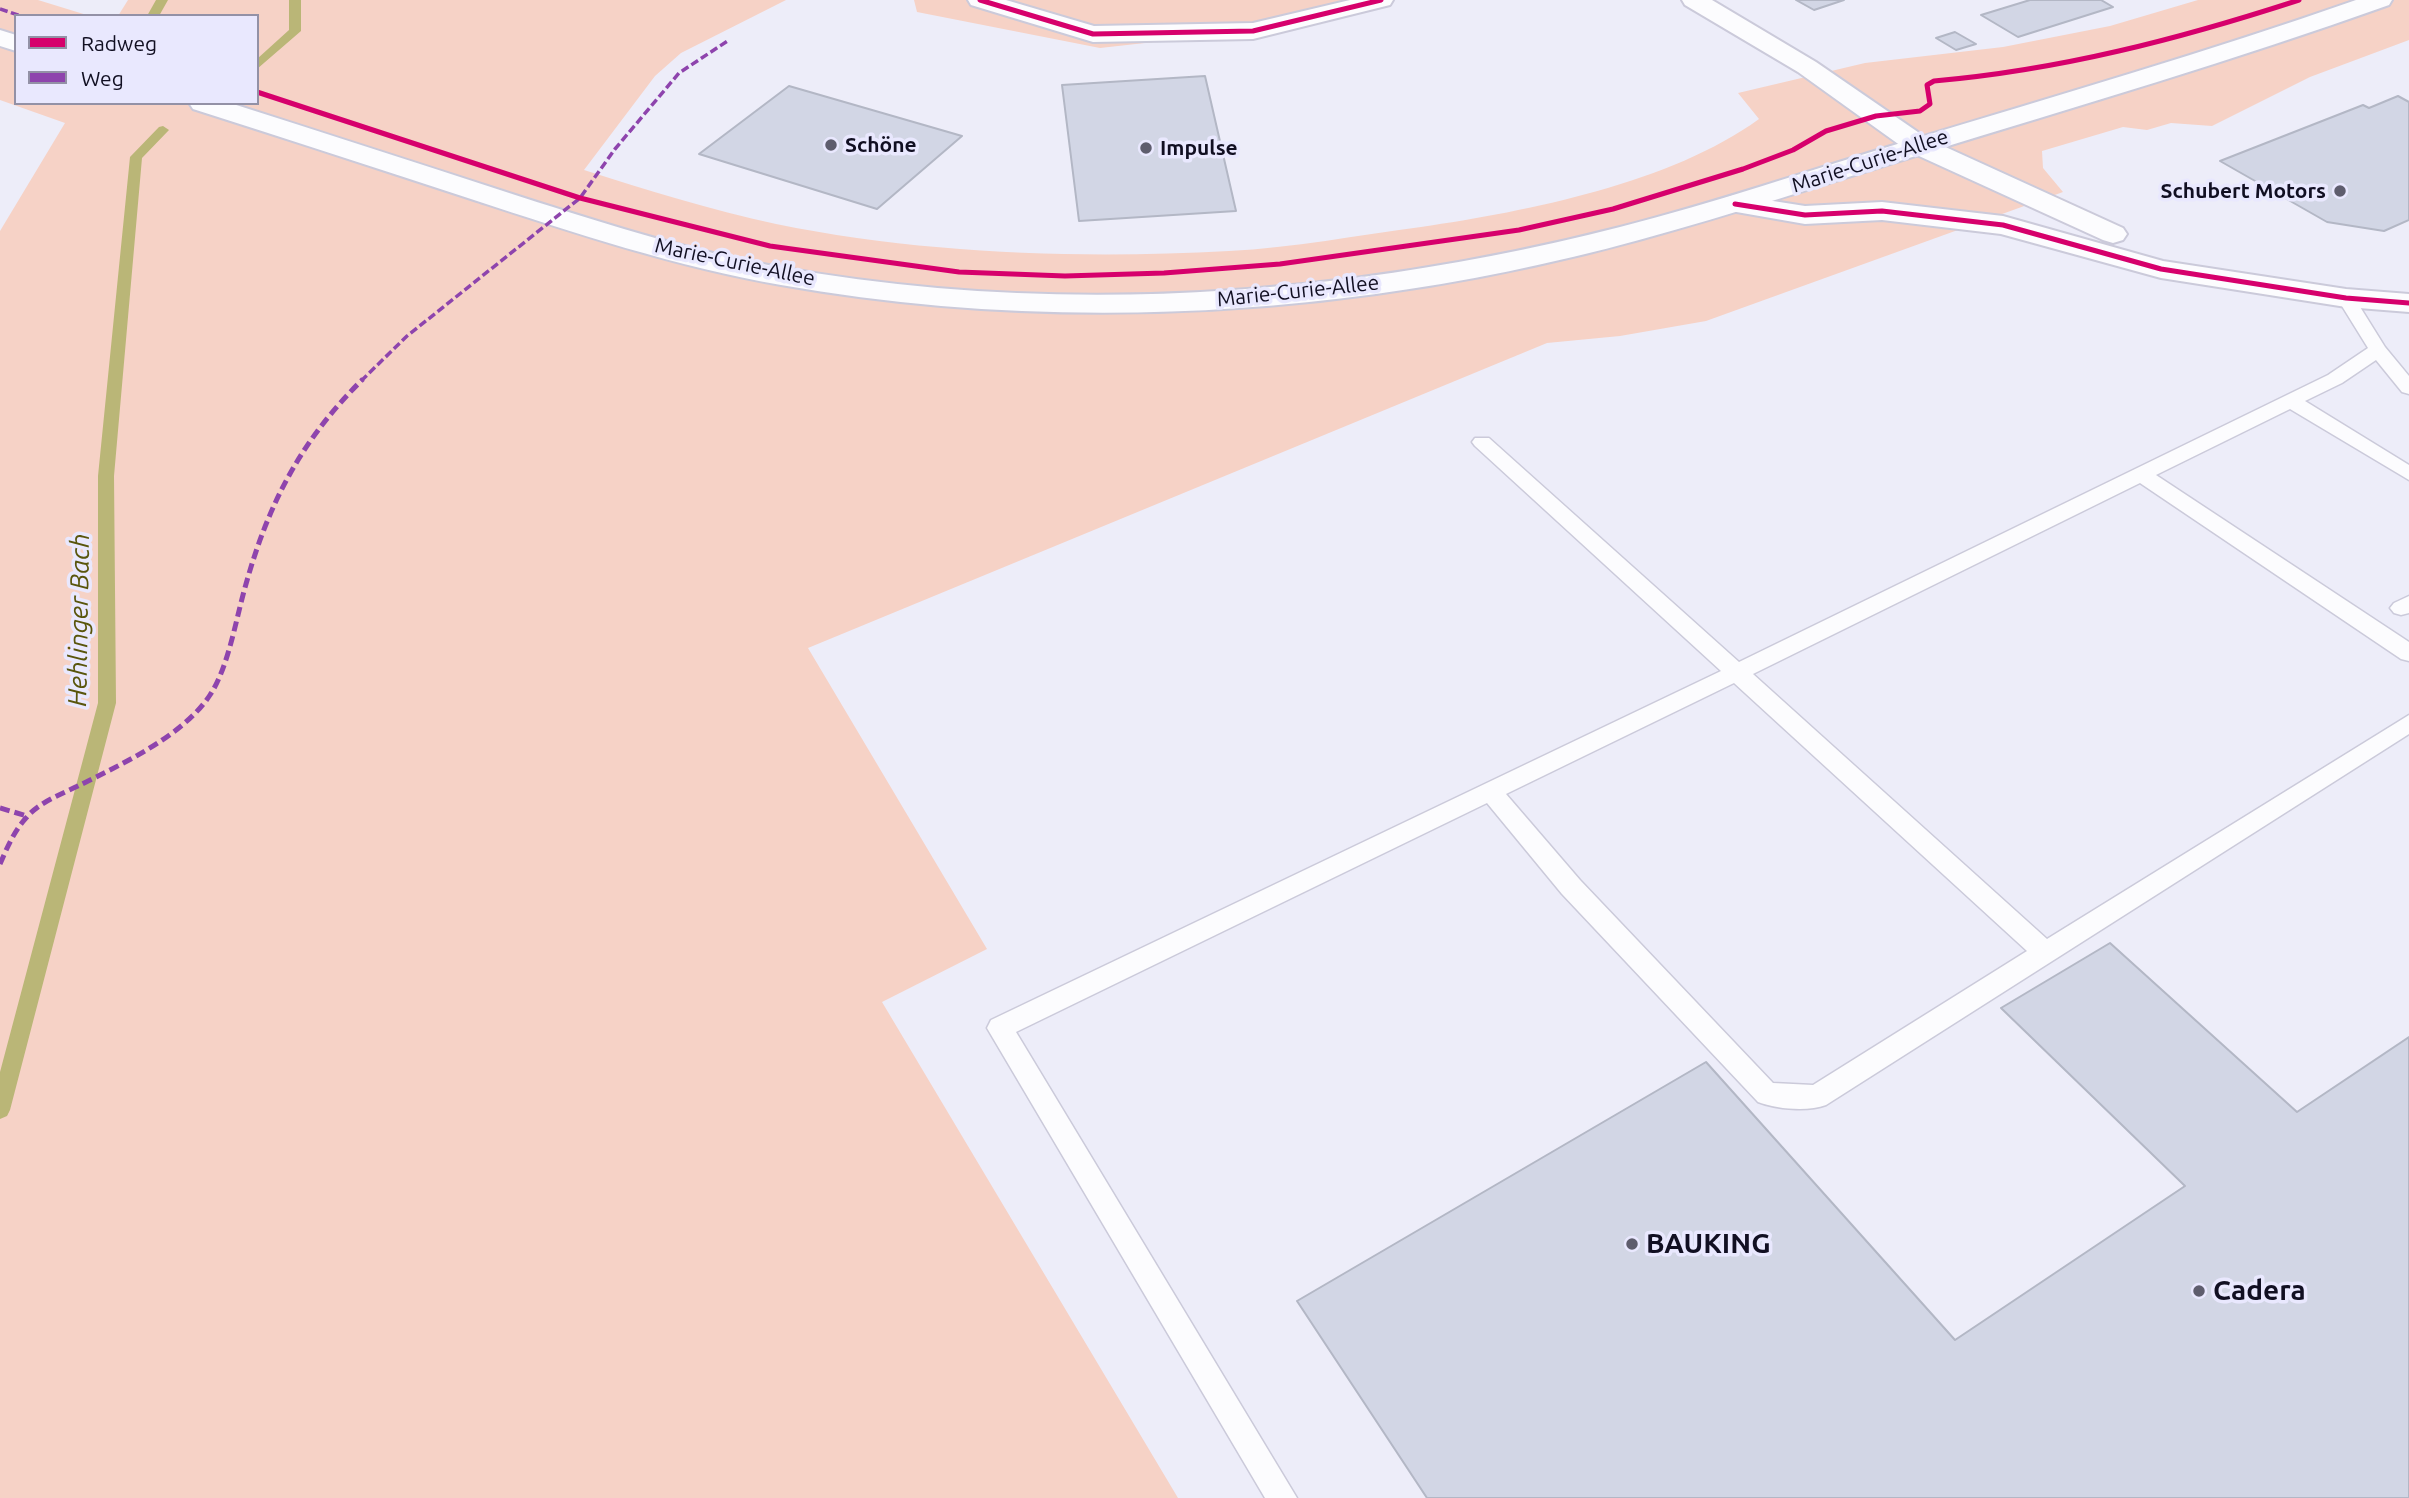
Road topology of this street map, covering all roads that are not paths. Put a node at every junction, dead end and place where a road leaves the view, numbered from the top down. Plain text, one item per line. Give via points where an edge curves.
1 (980, 0) edge
2 (1381, 0) edge
3 (1693, 0) edge
4 (2380, 0) edge
5 (208, 105) edge
6 (1917, 145) junction
7 (1735, 204) junction
8 (2003, 225) junction
9 (2225, 281) junction
10 (2346, 298) junction
11 (2409, 303) edge
12 (2378, 350) junction
13 (2409, 388) edge
14 (2290, 400) junction
15 (1482, 442) dead end
16 (2140, 474) junction
17 (2409, 474) edge
18 (2409, 653) edge
19 (1738, 672) junction
20 (2409, 723) edge
21 (1490, 791) junction
22 (2045, 952) junction
23 (1282, 1498) edge

1 - 2 main road via 1093,34 1253,30
3 - 6 main road via 1807,67
4 - 6 main road, Marie-Curie-Allee via 2249,46
5 - 7 main road, Marie-Curie-Allee via 674,251 779,275 923,296 1024,303 1242,299 1364,286 1525,258
6 - 7 main road, Marie-Curie-Allee
6 - 8 main road
6 - 9 main road
7 - 8 main road via 1805,215 1882,211
8 - 9 main road via 2134,262
9 - 10 main road
10 - 11 main road
10 - 12 lane
12 - 13 lane
12 - 14 lane via 2335,379
14 - 16 lane
14 - 17 lane
15 - 19 lane
16 - 18 lane
16 - 19 lane
19 - 21 lane
19 - 22 lane
20 - 22 lane
21 - 22 lane via 1571,887 1767,1094 1816,1097
21 - 23 lane via 1000,1028

